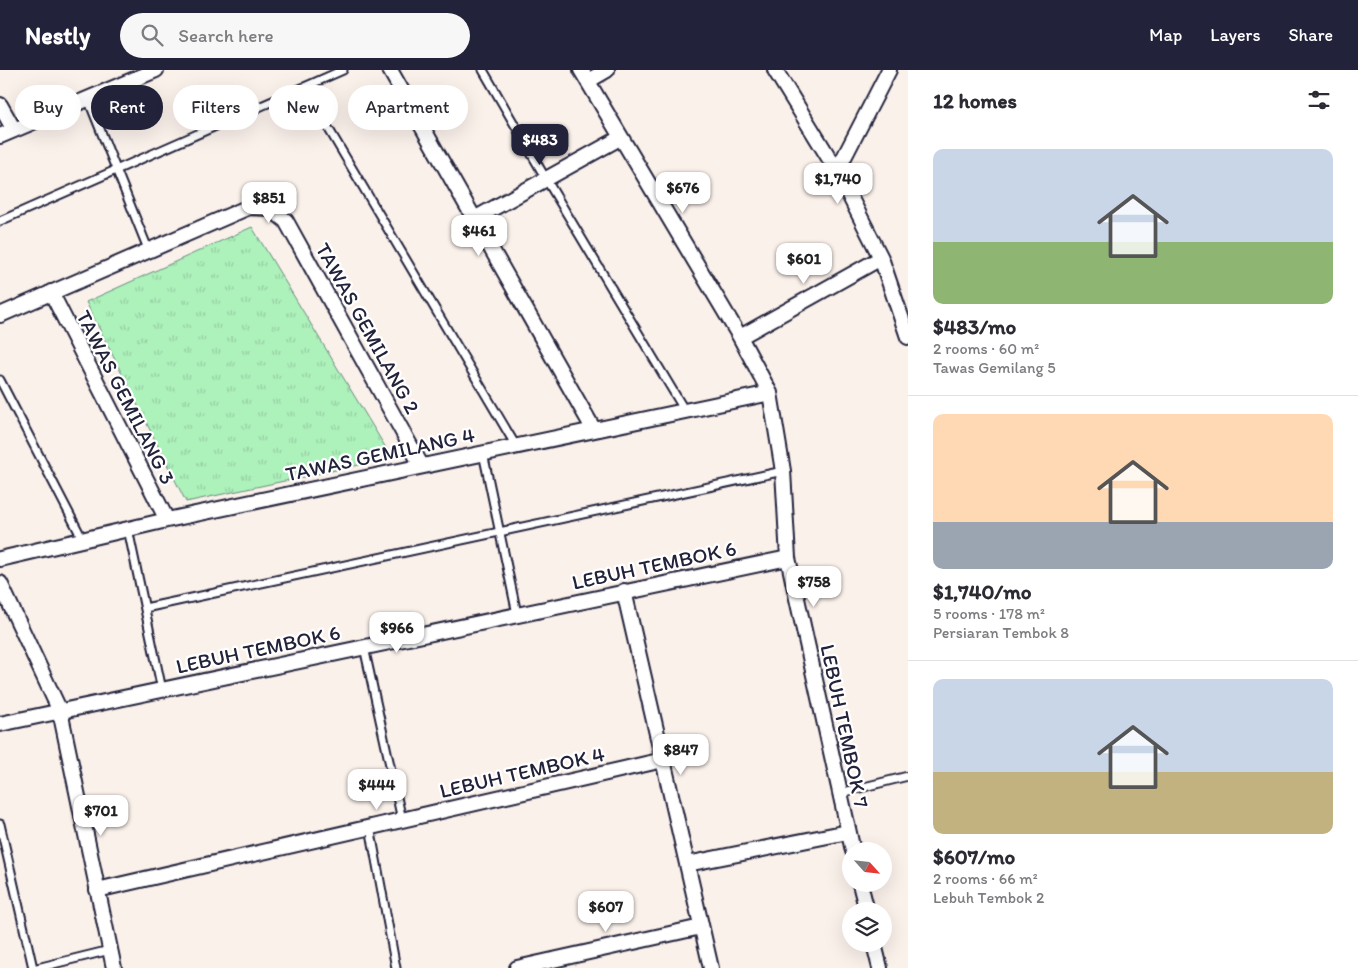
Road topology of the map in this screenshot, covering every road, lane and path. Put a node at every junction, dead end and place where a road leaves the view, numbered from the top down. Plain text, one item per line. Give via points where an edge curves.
1 (156, 70) edge
2 (343, 70) edge
3 (390, 70) edge
4 (484, 70) edge
5 (607, 70) edge
6 (775, 70) edge
7 (889, 70) edge
8 (584, 76) edge
9 (309, 85) edge
10 (88, 99) junction
11 (269, 103) edge
12 (0, 105) edge
13 (14, 130) junction
14 (329, 130) edge
15 (0, 136) edge
16 (620, 138) junction
17 (115, 171) junction
18 (837, 172) junction
19 (546, 179) junction
20 (474, 219) junction
21 (0, 221) edge
22 (148, 249) junction
23 (881, 258) junction
24 (50, 292) junction
25 (0, 315) edge
26 (740, 337) junction
27 (908, 337) edge
28 (0, 380) edge
29 (770, 393) junction
30 (685, 411) junction
31 (594, 430) junction
32 (516, 446) junction
33 (483, 453) junction
34 (421, 465) junction
35 (783, 471) junction
36 (166, 520) junction
37 (128, 529) junction
38 (499, 531) junction
39 (83, 540) junction
40 (788, 558) junction
41 (0, 560) edge
42 (0, 583) edge
43 (624, 591) junction
44 (145, 608) junction
45 (517, 614) junction
46 (364, 647) junction
47 (162, 690) junction
48 (60, 711) junction
49 (0, 724) edge
50 (663, 760) junction
51 (908, 776) edge
52 (840, 793) junction
53 (402, 820) junction
54 (0, 824) edge
55 (370, 827) junction
56 (848, 832) junction
57 (851, 842) edge
58 (687, 864) junction
59 (97, 890) junction
60 (701, 927) junction
61 (110, 950) junction
62 (876, 952) edge
63 (534, 966) edge
64 (35, 968) edge
65 (114, 968) edge
66 (396, 968) edge
67 (517, 968) edge
68 (711, 968) edge
69 (880, 968) edge

1 - 10 street
2 - 9 lane
3 - 20 street
4 - 19 lane
5 - 8 street
6 - 18 street
7 - 18 street
8 - 16 street, LEBUH TEMBOK 7
10 - 13 street
10 - 17 lane
11 - 17 lane
12 - 13 street
13 - 15 street
14 - 32 lane
16 - 19 street
16 - 26 street, LEBUH TEMBOK 7
17 - 21 lane
17 - 22 lane
18 - 23 street
19 - 20 street
19 - 30 lane
20 - 31 street
22 - 24 street, TAWAS GEMILANG 2
22 - 34 street, TAWAS GEMILANG 2 via 249,207 270,208 281,215
23 - 26 street
23 - 27 street
24 - 25 street, TAWAS GEMILANG 2
24 - 36 street, TAWAS GEMILANG 3
26 - 29 street, LEBUH TEMBOK 7
28 - 39 lane
29 - 30 street, TAWAS GEMILANG 4
29 - 35 street, LEBUH TEMBOK 7
30 - 31 street, TAWAS GEMILANG 4
31 - 32 street, TAWAS GEMILANG 4
32 - 33 street, TAWAS GEMILANG 4
33 - 34 street, TAWAS GEMILANG 4
33 - 38 lane
34 - 36 street, TAWAS GEMILANG 4
35 - 38 lane
35 - 40 street, LEBUH TEMBOK 7
36 - 37 street, TAWAS GEMILANG 4
37 - 39 street, TAWAS GEMILANG 4
37 - 44 lane
38 - 44 lane
38 - 45 lane
39 - 41 street, TAWAS GEMILANG 4
40 - 43 street, LEBUH TEMBOK 6
40 - 52 street, LEBUH TEMBOK 7
42 - 48 street
43 - 45 street, LEBUH TEMBOK 6
43 - 50 street
44 - 47 lane
45 - 46 street, LEBUH TEMBOK 6
46 - 47 street, LEBUH TEMBOK 6
46 - 53 lane
47 - 48 street, LEBUH TEMBOK 6
48 - 49 street, LEBUH TEMBOK 6
48 - 59 street
50 - 53 street, LEBUH TEMBOK 4
50 - 58 street
51 - 52 lane
52 - 56 street, LEBUH TEMBOK 7
53 - 55 street, LEBUH TEMBOK 4
54 - 64 lane
55 - 59 street, LEBUH TEMBOK 4
55 - 66 lane
56 - 57 street, LEBUH TEMBOK 7
56 - 58 street
58 - 60 street
59 - 61 street
60 - 63 street
60 - 68 street
61 - 64 lane
61 - 65 street
62 - 69 street
63 - 67 street

